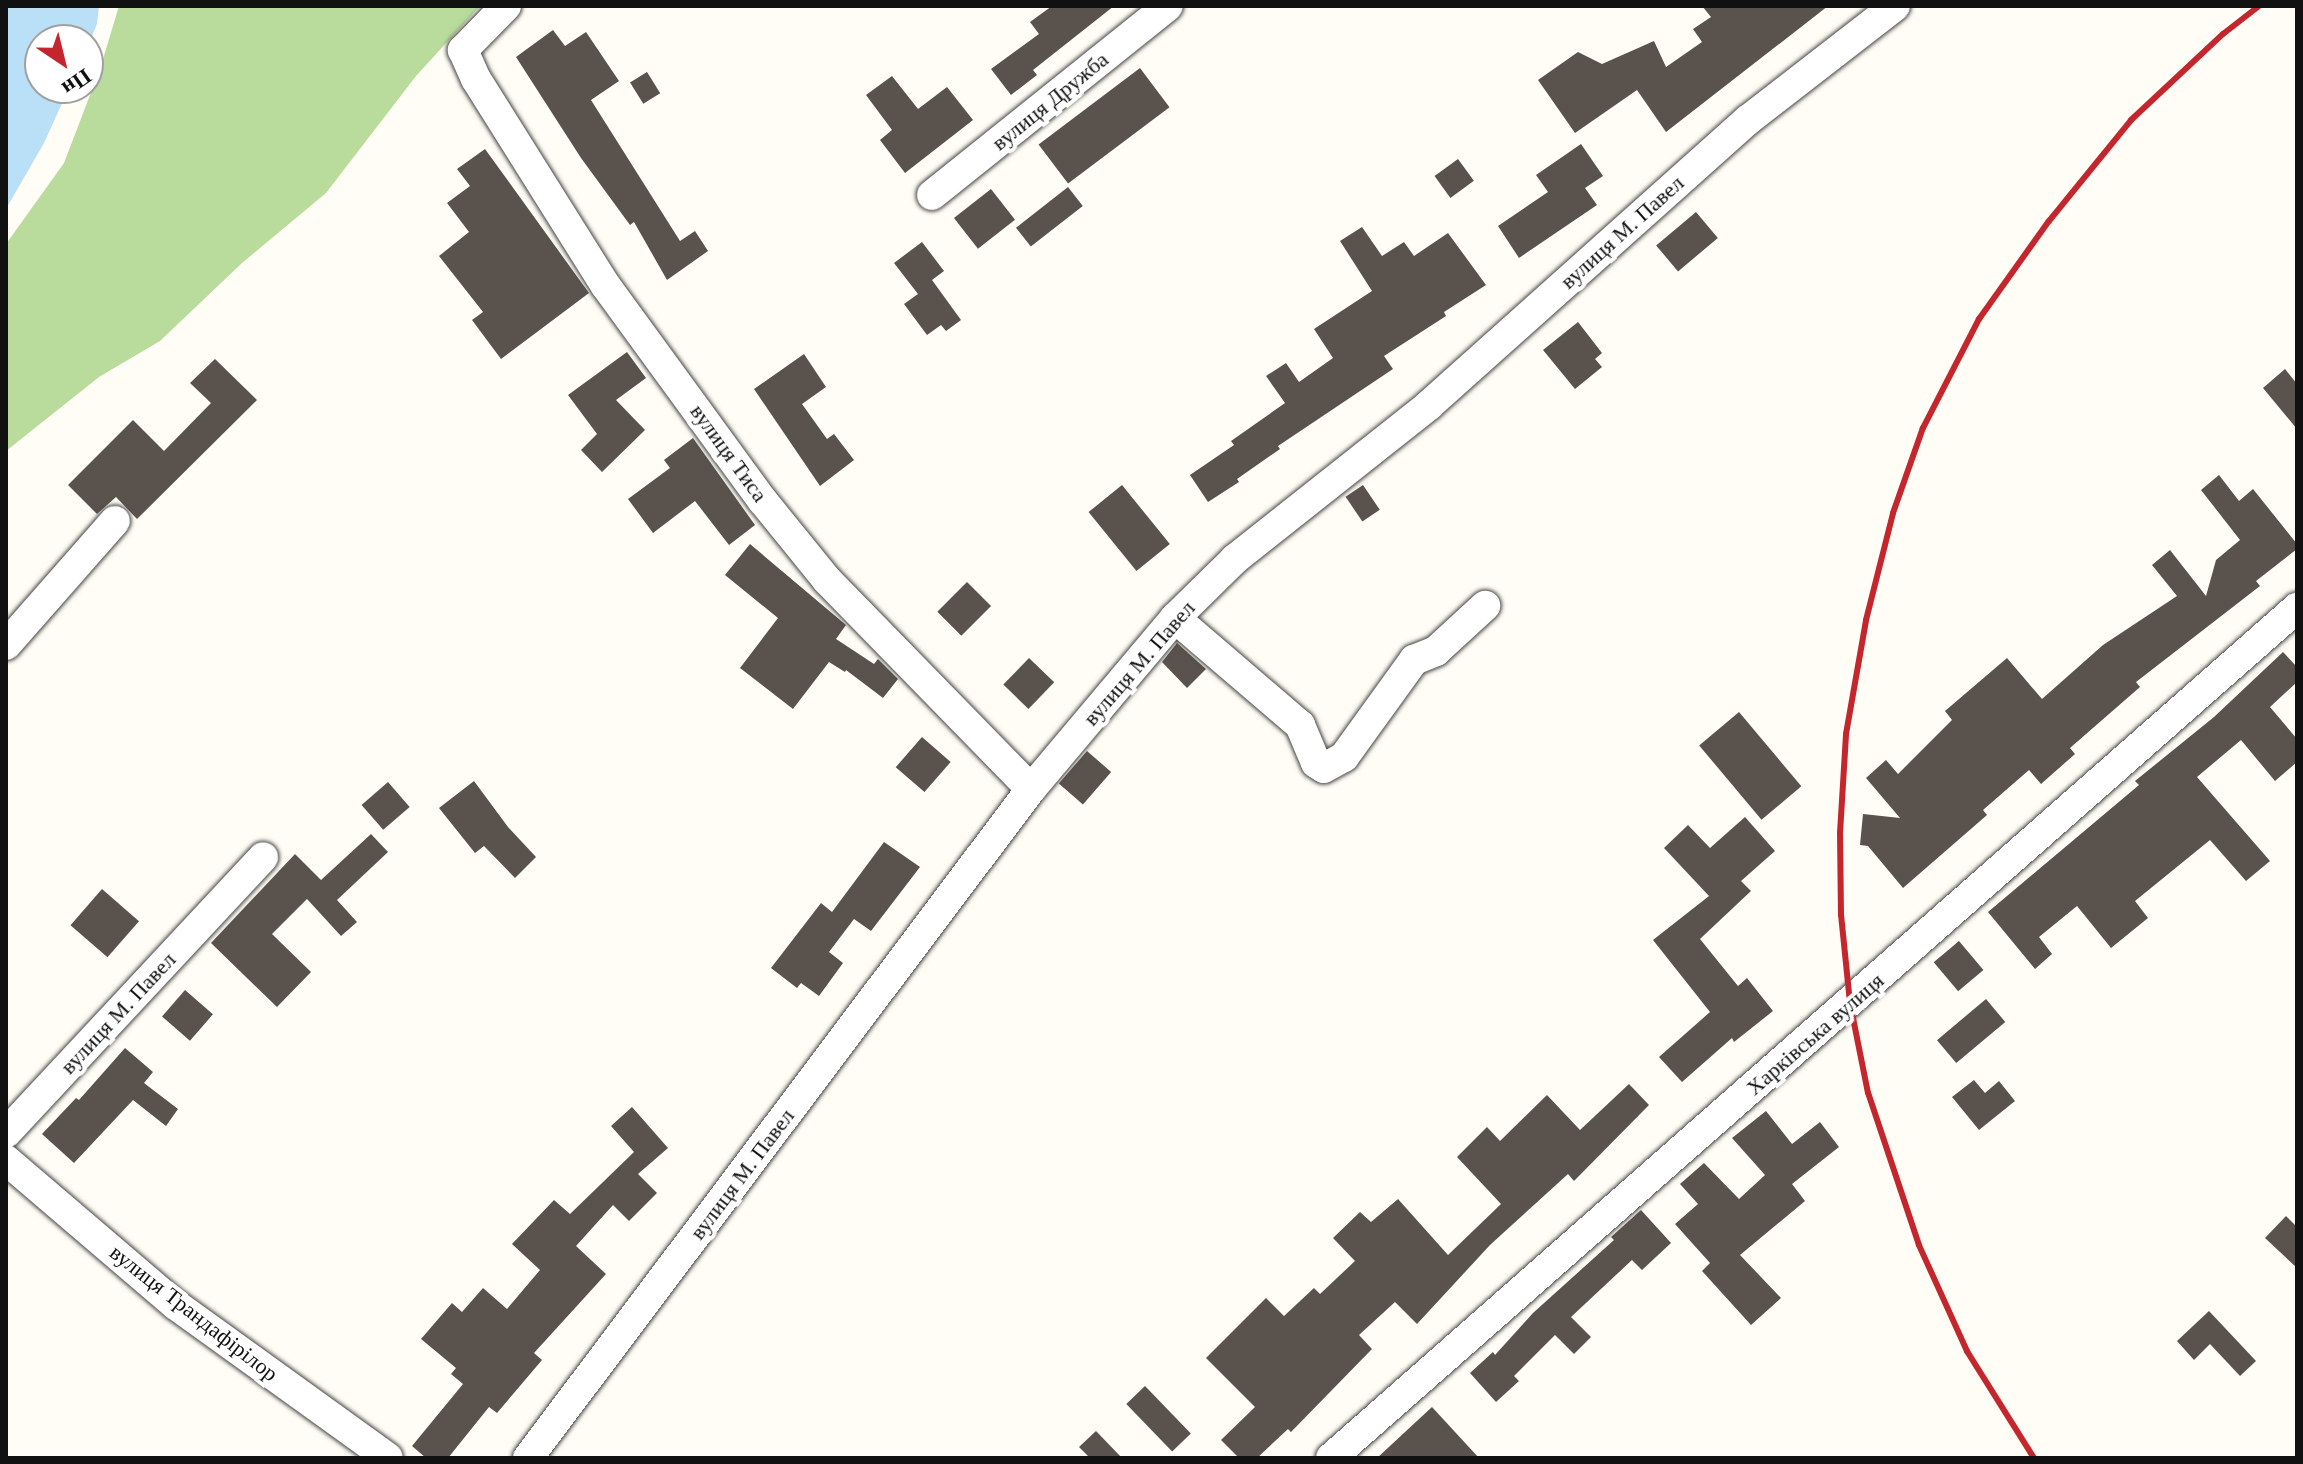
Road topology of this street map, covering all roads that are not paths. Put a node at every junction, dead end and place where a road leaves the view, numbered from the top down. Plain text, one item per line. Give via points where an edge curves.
1 (506, 6) edge
2 (1168, 6) edge
3 (1895, 6) edge
4 (932, 195) dead end
5 (115, 521) dead end
6 (1485, 606) dead end
7 (2297, 608) edge
8 (1175, 618) junction
9 (6, 645) edge
10 (1031, 789) junction
11 (263, 857) dead end
12 (6, 1133) edge
13 (6, 1160) edge
14 (388, 1458) edge
15 (528, 1458) edge
16 (1331, 1458) edge

1 - 10 street, вулиця Тиса via 463,50 606,286 827,580
2 - 4 street, вулиця Дружба
3 - 8 street, вулиця М. Павел via 1748,120 1429,405 1235,559
5 - 9 street
6 - 8 street via 1436,651 1414,660 1344,757 1324,768 1316,763 1300,725
7 - 16 street, Харківська вулиця
8 - 10 street, вулиця М. Павел
10 - 15 street, вулиця М. Павел
11 - 12 street, вулиця М. Павел
13 - 14 street, вулиця Трандафірілор via 176,1305

